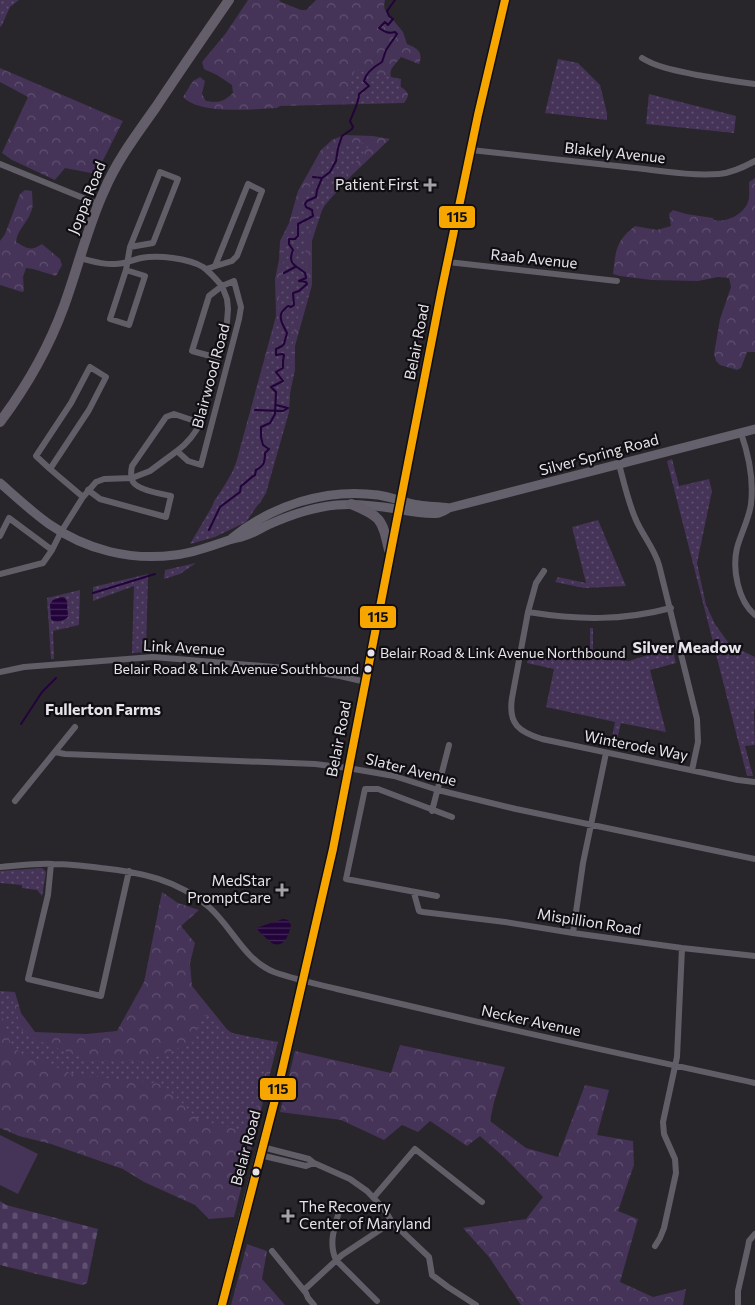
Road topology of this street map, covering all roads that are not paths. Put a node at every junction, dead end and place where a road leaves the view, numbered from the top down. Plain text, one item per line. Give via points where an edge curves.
1 (229, 0) edge
2 (505, 0) edge
3 (642, 58) dead end
4 (755, 84) edge
5 (471, 150) junction
6 (755, 162) edge
7 (0, 164) edge
8 (98, 204) junction
9 (130, 246) junction
10 (80, 258) junction
11 (127, 262) junction
12 (448, 262) junction
13 (215, 266) junction
14 (126, 270) junction
15 (206, 270) junction
16 (617, 281) dead end
17 (222, 286) junction
18 (218, 358) junction
19 (210, 388) dead end
20 (0, 422) edge
21 (755, 429) edge
22 (741, 433) junction
23 (177, 452) junction
24 (620, 464) junction
25 (50, 469) junction
26 (132, 478) junction
27 (0, 483) edge
28 (88, 490) junction
29 (83, 497) junction
30 (351, 504) junction
31 (400, 505) junction
32 (61, 532) junction
33 (0, 536) edge
34 (230, 540) junction
35 (52, 550) junction
36 (390, 554) junction
37 (544, 571) dead end
38 (0, 574) edge
39 (671, 608) junction
40 (528, 612) junction
41 (755, 615) edge
42 (0, 672) edge
43 (366, 682) junction
44 (75, 727) dead end
45 (449, 746) dead end
46 (55, 752) junction
47 (606, 753) junction
48 (348, 768) junction
49 (692, 770) junction
50 (755, 782) edge
51 (438, 790) junction
52 (15, 801) dead end
53 (432, 811) junction
54 (452, 817) dead end
55 (592, 825) junction
56 (755, 859) edge
57 (51, 864) junction
58 (0, 867) edge
59 (129, 871) junction
60 (414, 893) junction
61 (436, 896) dead end
62 (573, 933) junction
63 (682, 948) junction
64 (755, 956) edge
65 (303, 981) junction
66 (675, 1066) junction
67 (755, 1083) edge
68 (261, 1151) junction
69 (374, 1198) junction
70 (482, 1202) dead end
71 (340, 1208) dead end
72 (392, 1222) junction
73 (755, 1234) edge
74 (655, 1246) dead end
75 (272, 1251) dead end
76 (336, 1260) junction
77 (304, 1290) junction
78 (377, 1301) dead end
79 (222, 1305) edge
80 (314, 1305) edge
81 (476, 1305) edge
82 (738, 1305) edge

1 - 8 main road, Joppa Road via 120,159
2 - 5 highway, Belair Road
3 - 4 street via 664,68
5 - 6 street, Blakely Avenue via 697,174 727,173
5 - 12 highway, Belair Road
7 - 8 street
8 - 10 main road, Joppa Road
9 - 9 street via 160,172 178,180 153,243
9 - 11 street
10 - 11 street, Blairwood Road via 104,264
10 - 20 main road, Joppa Road via 44,352
11 - 14 street
11 - 15 street, Blairwood Road via 149,257 163,258 193,263
12 - 16 street, Raab Avenue
12 - 31 highway, Belair Road
13 - 13 street via 248,184 262,191 237,256
13 - 15 street
14 - 14 street via 145,276 129,325 110,319
15 - 17 street, Blairwood Road
17 - 18 street via 228,309
17 - 18 street via 209,296 192,351
17 - 23 street, Blairwood Road via 234,281 241,307 201,464 188,461
18 - 19 street
21 - 22 main road, Silver Spring Road
22 - 24 main road, Silver Spring Road
22 - 41 street via 750,462 752,487 751,506 737,550 736,570 742,595 748,609
23 - 26 street via 150,471
23 - 26 street via 201,423 174,414 166,417 132,466
24 - 31 main road, Silver Spring Road via 439,513 410,511
24 - 39 street via 636,521 654,549
25 - 25 street via 89,410 106,377 90,367 36,456
25 - 29 street
26 - 28 street via 104,479
26 - 28 street via 138,486 171,496 166,517 100,499
27 - 32 main road, Silver Spring Road
28 - 29 street
29 - 32 street
30 - 31 main road, Silver Spring Road
30 - 34 main road, Silver Spring Road via 294,514
30 - 36 highway via 370,512 380,521
31 - 34 main road, Silver Spring Road via 379,495 315,498 267,515
31 - 36 highway, Belair Road
32 - 34 main road, Silver Spring Road via 102,550 146,557 187,553
32 - 35 street
33 - 35 street via 9,518
35 - 38 street via 43,563
36 - 43 highway, Belair Road
37 - 40 street via 536,583
39 - 40 street via 635,616 596,619
39 - 49 street via 699,729
40 - 47 street, Winterode Way via 511,706 516,725 542,739
42 - 43 street, Link Avenue via 153,657 286,668
43 - 48 highway, Belair Road
44 - 46 street
45 - 51 street
46 - 48 street, Slater Avenue
46 - 52 street
47 - 49 street, Winterode Way
47 - 55 street
48 - 51 street, Slater Avenue via 394,776
48 - 65 highway, Belair Road
49 - 50 street, Winterode Way
51 - 53 street
51 - 55 street, Slater Avenue
53 - 54 street
53 - 60 street via 378,789 365,789 346,879
55 - 56 street, Slater Avenue
55 - 62 street
57 - 58 street, Necker Avenue
57 - 59 street, Necker Avenue
57 - 59 street via 48,895 28,979 101,996
59 - 65 street, Necker Avenue via 156,877 187,891 210,908 257,962 274,972
60 - 61 street
60 - 62 street, Mispillion Road via 419,911
62 - 63 street, Mispillion Road
63 - 64 street, Mispillion Road
63 - 66 street
65 - 66 street, Necker Avenue
65 - 68 highway, Belair Road
66 - 67 street, Necker Avenue
66 - 74 street via 663,1130 674,1154 676,1173 664,1228
68 - 69 street via 306,1166 314,1163 359,1184
68 - 79 highway, Belair Road
69 - 70 street via 415,1150
69 - 72 street
71 - 76 street via 332,1240
72 - 76 street
72 - 81 street via 429,1258 432,1274
73 - 82 street via 749,1241 745,1257
75 - 77 street
76 - 77 street
76 - 78 street
77 - 80 street

